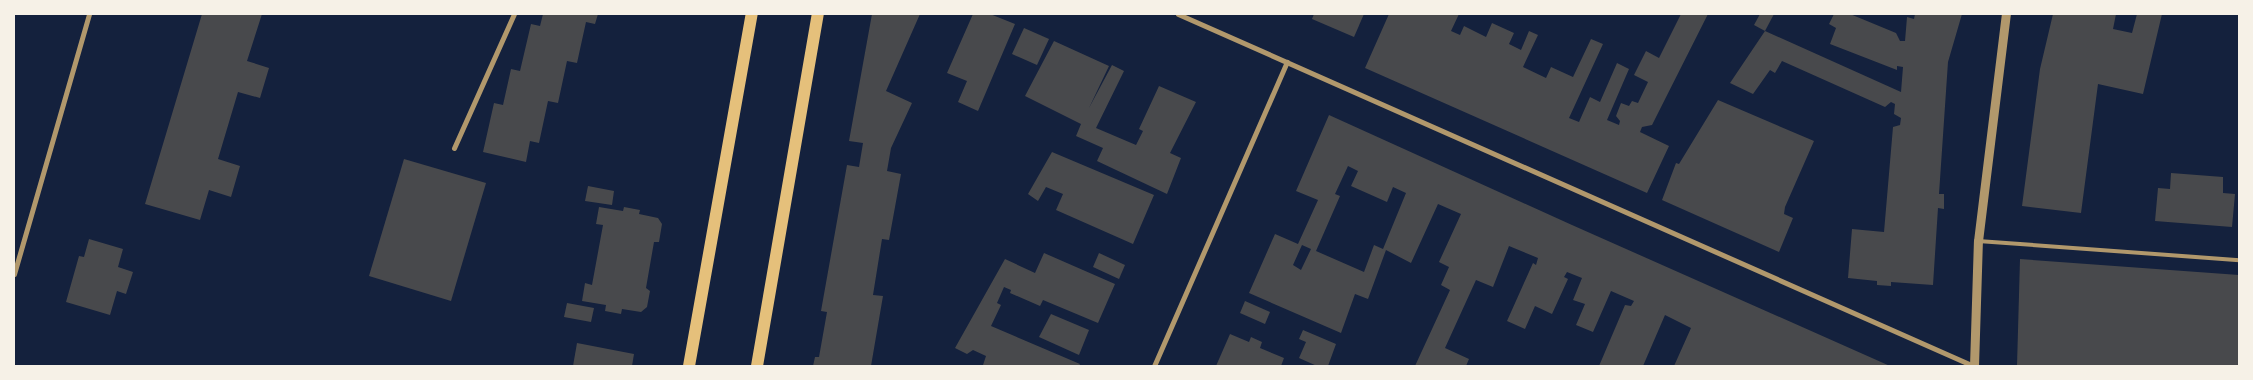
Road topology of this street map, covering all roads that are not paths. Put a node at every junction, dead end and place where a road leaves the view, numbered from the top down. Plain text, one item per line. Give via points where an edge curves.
1 (89, 14) edge
2 (514, 14) edge
3 (752, 14) edge
4 (818, 14) edge
5 (1178, 14) edge
6 (2006, 14) edge
7 (1287, 62) junction
8 (454, 148) dead end
9 (1978, 241) junction
10 (2239, 260) edge
11 (14, 274) edge
12 (689, 366) edge
13 (757, 366) edge
14 (1154, 366) edge
15 (1974, 366) edge

1 - 11 street
2 - 8 street
3 - 12 main road
4 - 13 main road
5 - 7 street
6 - 9 street
7 - 14 street
7 - 15 street
9 - 10 lane
9 - 15 street

